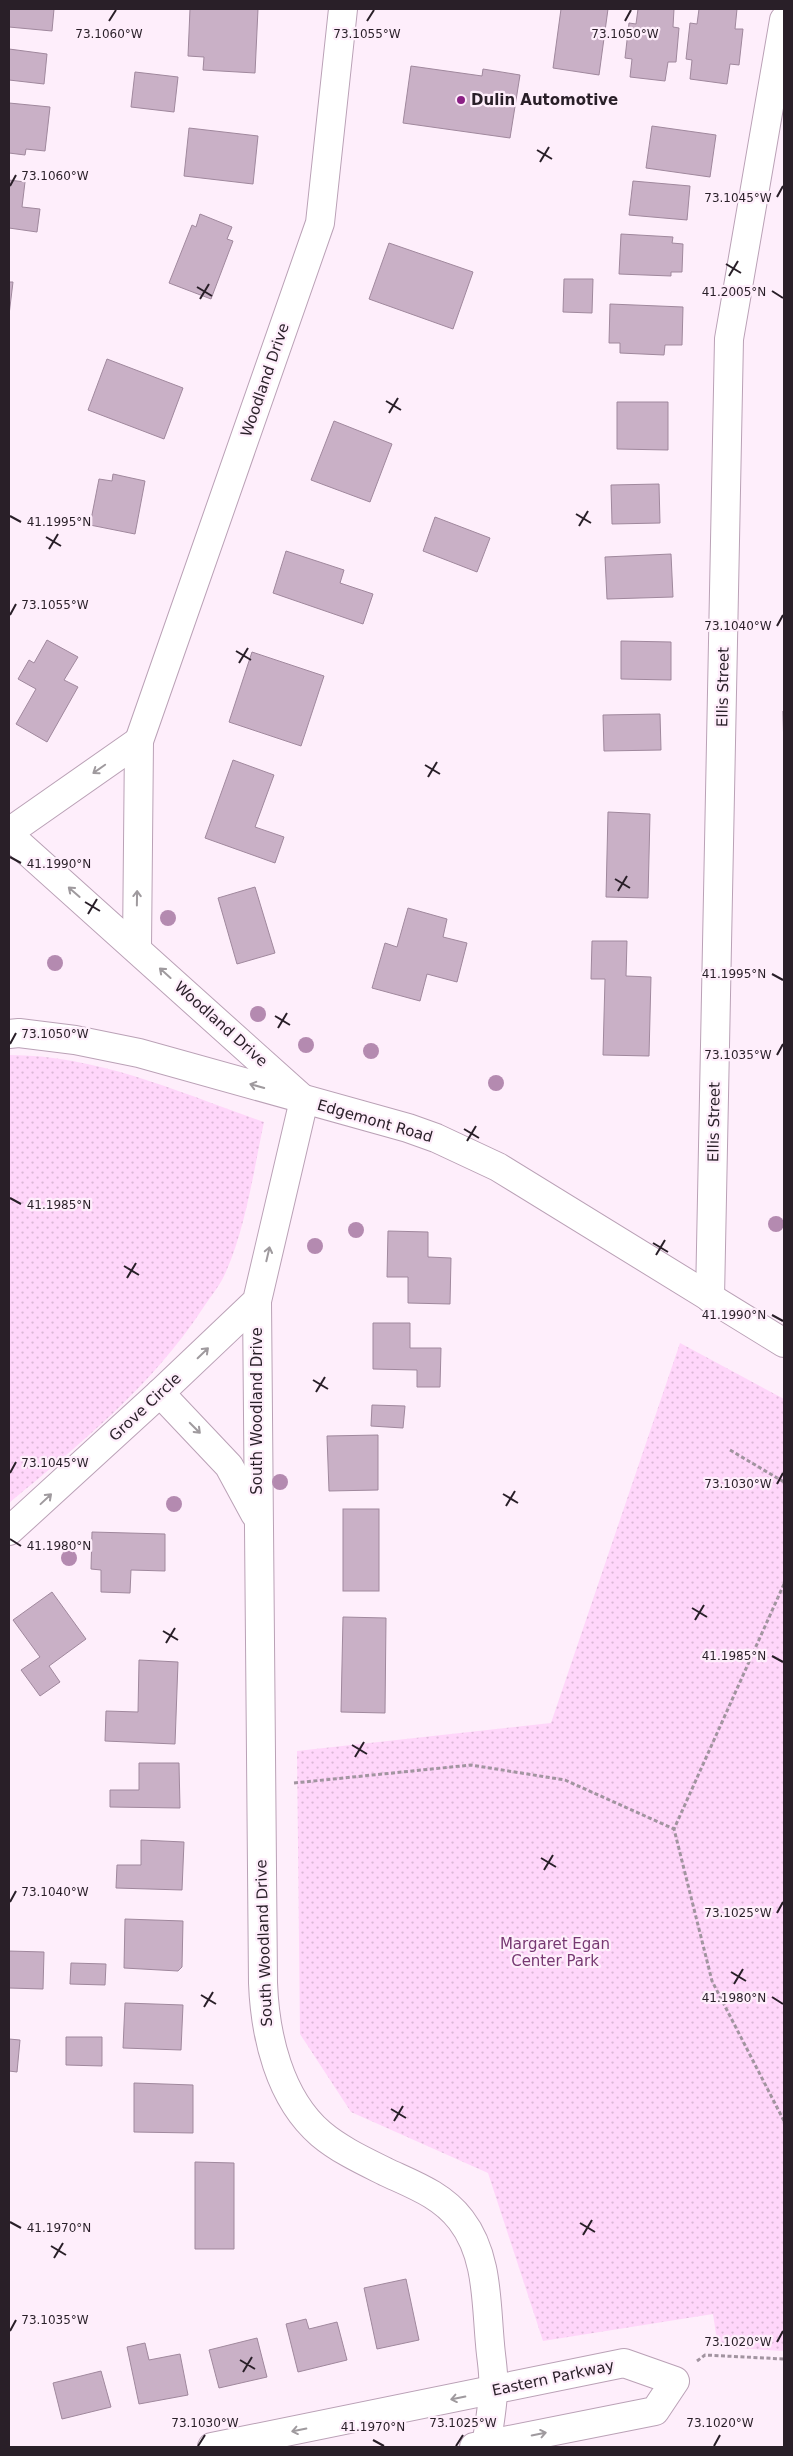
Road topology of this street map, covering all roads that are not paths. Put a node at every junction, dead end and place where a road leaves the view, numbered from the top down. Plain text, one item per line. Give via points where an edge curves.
1 (343, 9) edge
2 (784, 20) edge
3 (138, 741) junction
4 (9, 833) edge
5 (137, 947) junction
6 (9, 1034) edge
7 (304, 1100) junction
8 (710, 1298) junction
9 (257, 1301) junction
10 (784, 1343) edge
11 (160, 1393) junction
12 (258, 1520) junction
13 (9, 1531) edge
14 (494, 2391) junction
15 (480, 2446) edge
16 (212, 2447) edge

1 - 3 street, Woodland Drive via 320,223
2 - 8 street, Ellis Street via 729,339
3 -> 4 street
5 -> 3 street, Woodland Drive
5 -> 4 street
7 -> 5 street, Woodland Drive
7 -> 6 street, Edgemont Road via 139,1052 75,1040
7 - 8 street, Edgemont Road via 408,1128 463,1150 498,1168
9 -> 7 street
8 - 10 street, Edgemont Road
11 -> 9 street, Grove Circle
9 - 12 street, South Woodland Drive
11 -> 12 street, South Woodland Drive via 229,1466
13 -> 11 street, Grove Circle
12 - 14 street, South Woodland Drive via 264,2012 268,2038 274,2060 295,2100 320,2133 362,2160 425,2190 453,2210 463,2222 472,2238 484,2276
14 - 15 street, South Woodland Drive
15 -> 14 street, Eastern Parkway via 654,2411 675,2380 624,2363
14 -> 16 street, Eastern Parkway

